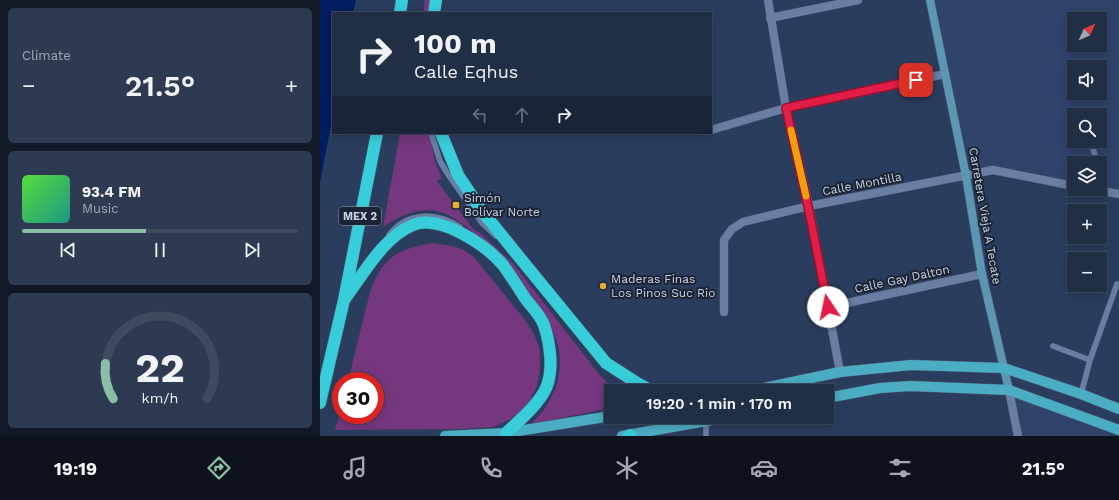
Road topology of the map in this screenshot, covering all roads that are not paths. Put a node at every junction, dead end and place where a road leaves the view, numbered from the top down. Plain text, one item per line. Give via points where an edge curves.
1 (402, 0) edge
2 (436, 0) edge
3 (768, 0) edge
4 (858, 0) edge
5 (930, 0) edge
6 (400, 12) edge
7 (434, 12) edge
8 (770, 18) junction
9 (946, 74) junction
10 (786, 108) junction
11 (712, 130) edge
12 (377, 134) edge
13 (431, 134) edge
14 (440, 134) edge
15 (966, 176) junction
16 (1067, 185) edge
17 (1107, 192) edge
18 (1119, 194) edge
19 (808, 206) junction
20 (520, 258) junction
21 (982, 274) junction
22 (1117, 284) dead end
23 (344, 300) junction
24 (828, 307) junction
25 (724, 312) dead end
26 (1053, 346) dead end
27 (1090, 360) junction
28 (1004, 368) junction
29 (840, 372) junction
30 (639, 384) edge
31 (783, 384) edge
32 (1009, 390) junction
33 (1081, 394) junction
34 (834, 397) edge
35 (320, 403) edge
36 (1119, 409) edge
37 (604, 417) edge
38 (690, 424) edge
39 (706, 424) edge
40 (1119, 430) edge
41 (506, 433) junction
42 (631, 435) edge
43 (445, 436) edge
44 (706, 436) edge
45 (1018, 436) edge

1 - 6 highway
2 - 7 highway
3 - 8 street
4 - 8 street
5 - 9 street, Carretera Vieja A Tecate
8 - 10 street
9 - 10 street
9 - 15 street, Carretera Vieja A Tecate
10 - 11 street
10 - 19 street
12 - 23 highway, MEX 2
13 - 20 lane via 440,161 482,224
14 - 20 highway via 458,175 482,211
15 - 16 street, Calle Montilla via 993,170
15 - 19 street, Calle Montilla
15 - 21 street, Carretera Vieja A Tecate
17 - 18 street
19 - 24 street
19 - 25 street, Calle Montilla via 743,222 732,229 724,240
20 - 30 highway via 606,363
21 - 24 street, Calle Gay Dalton
21 - 28 street, Carretera Vieja A Tecate
22 - 27 lane
23 - 35 highway, MEX 2
23 - 41 highway via 396,234 414,225 430,222 451,228 485,249 502,264 544,324 549,346 551,366 546,388 530,411
24 - 29 street
26 - 27 lane
27 - 33 lane
28 - 29 main road via 911,365
28 - 32 street, Carretera Vieja A Tecate
28 - 33 main road
29 - 31 main road
32 - 34 main road via 910,386 880,388
32 - 40 main road
32 - 45 street, Carretera Vieja A Tecate
33 - 36 main road
37 - 41 main road
38 - 42 main road
39 - 44 lane
41 - 43 main road

